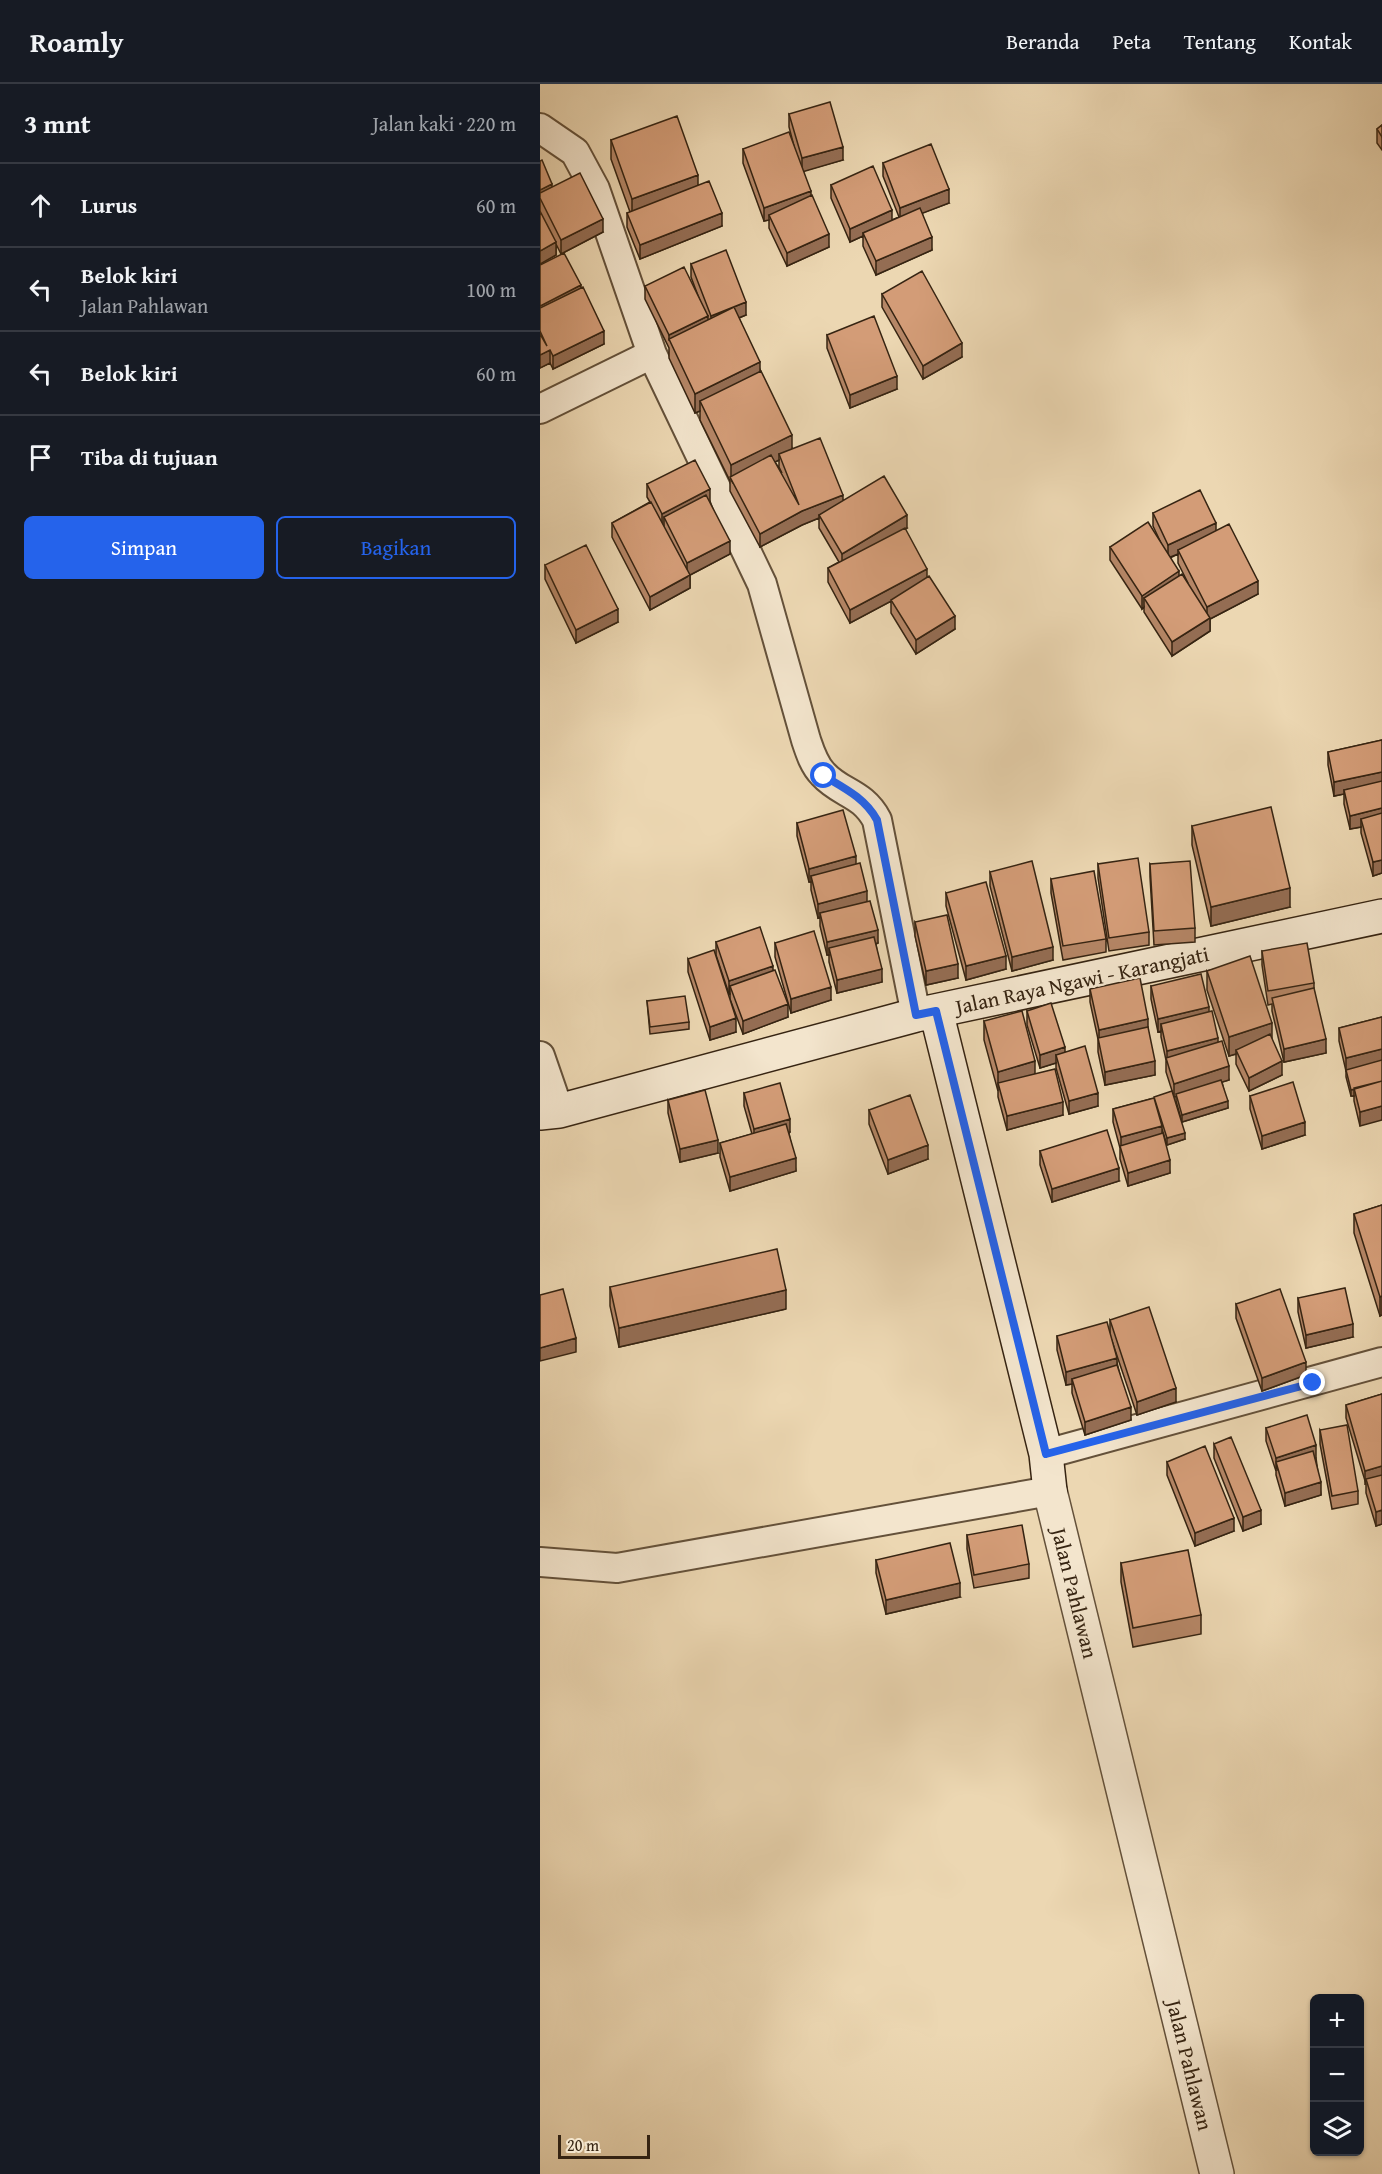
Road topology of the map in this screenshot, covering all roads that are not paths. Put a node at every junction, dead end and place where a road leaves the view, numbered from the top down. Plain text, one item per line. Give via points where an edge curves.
1 (540, 128) edge
2 (652, 354) junction
3 (540, 409) edge
4 (1382, 916) edge
5 (926, 1013) junction
6 (540, 1056) edge
7 (549, 1112) edge
8 (1382, 1362) edge
9 (1046, 1454) junction
10 (1050, 1491) junction
11 (540, 1562) edge
12 (1217, 2174) edge

1 - 2 street via 575,152 595,189
2 - 3 street
2 - 5 street via 762,584 815,764 824,776 871,808 877,820
4 - 5 main road, Jalan Raya Ngawi - Karangjati
5 - 7 main road, Jalan Raya Ngawi - Karangjati
5 - 9 main road, Jalan Pahlawan
6 - 7 street
8 - 9 street
9 - 10 main road, Jalan Pahlawan
10 - 11 street via 617,1568
10 - 12 main road, Jalan Pahlawan

